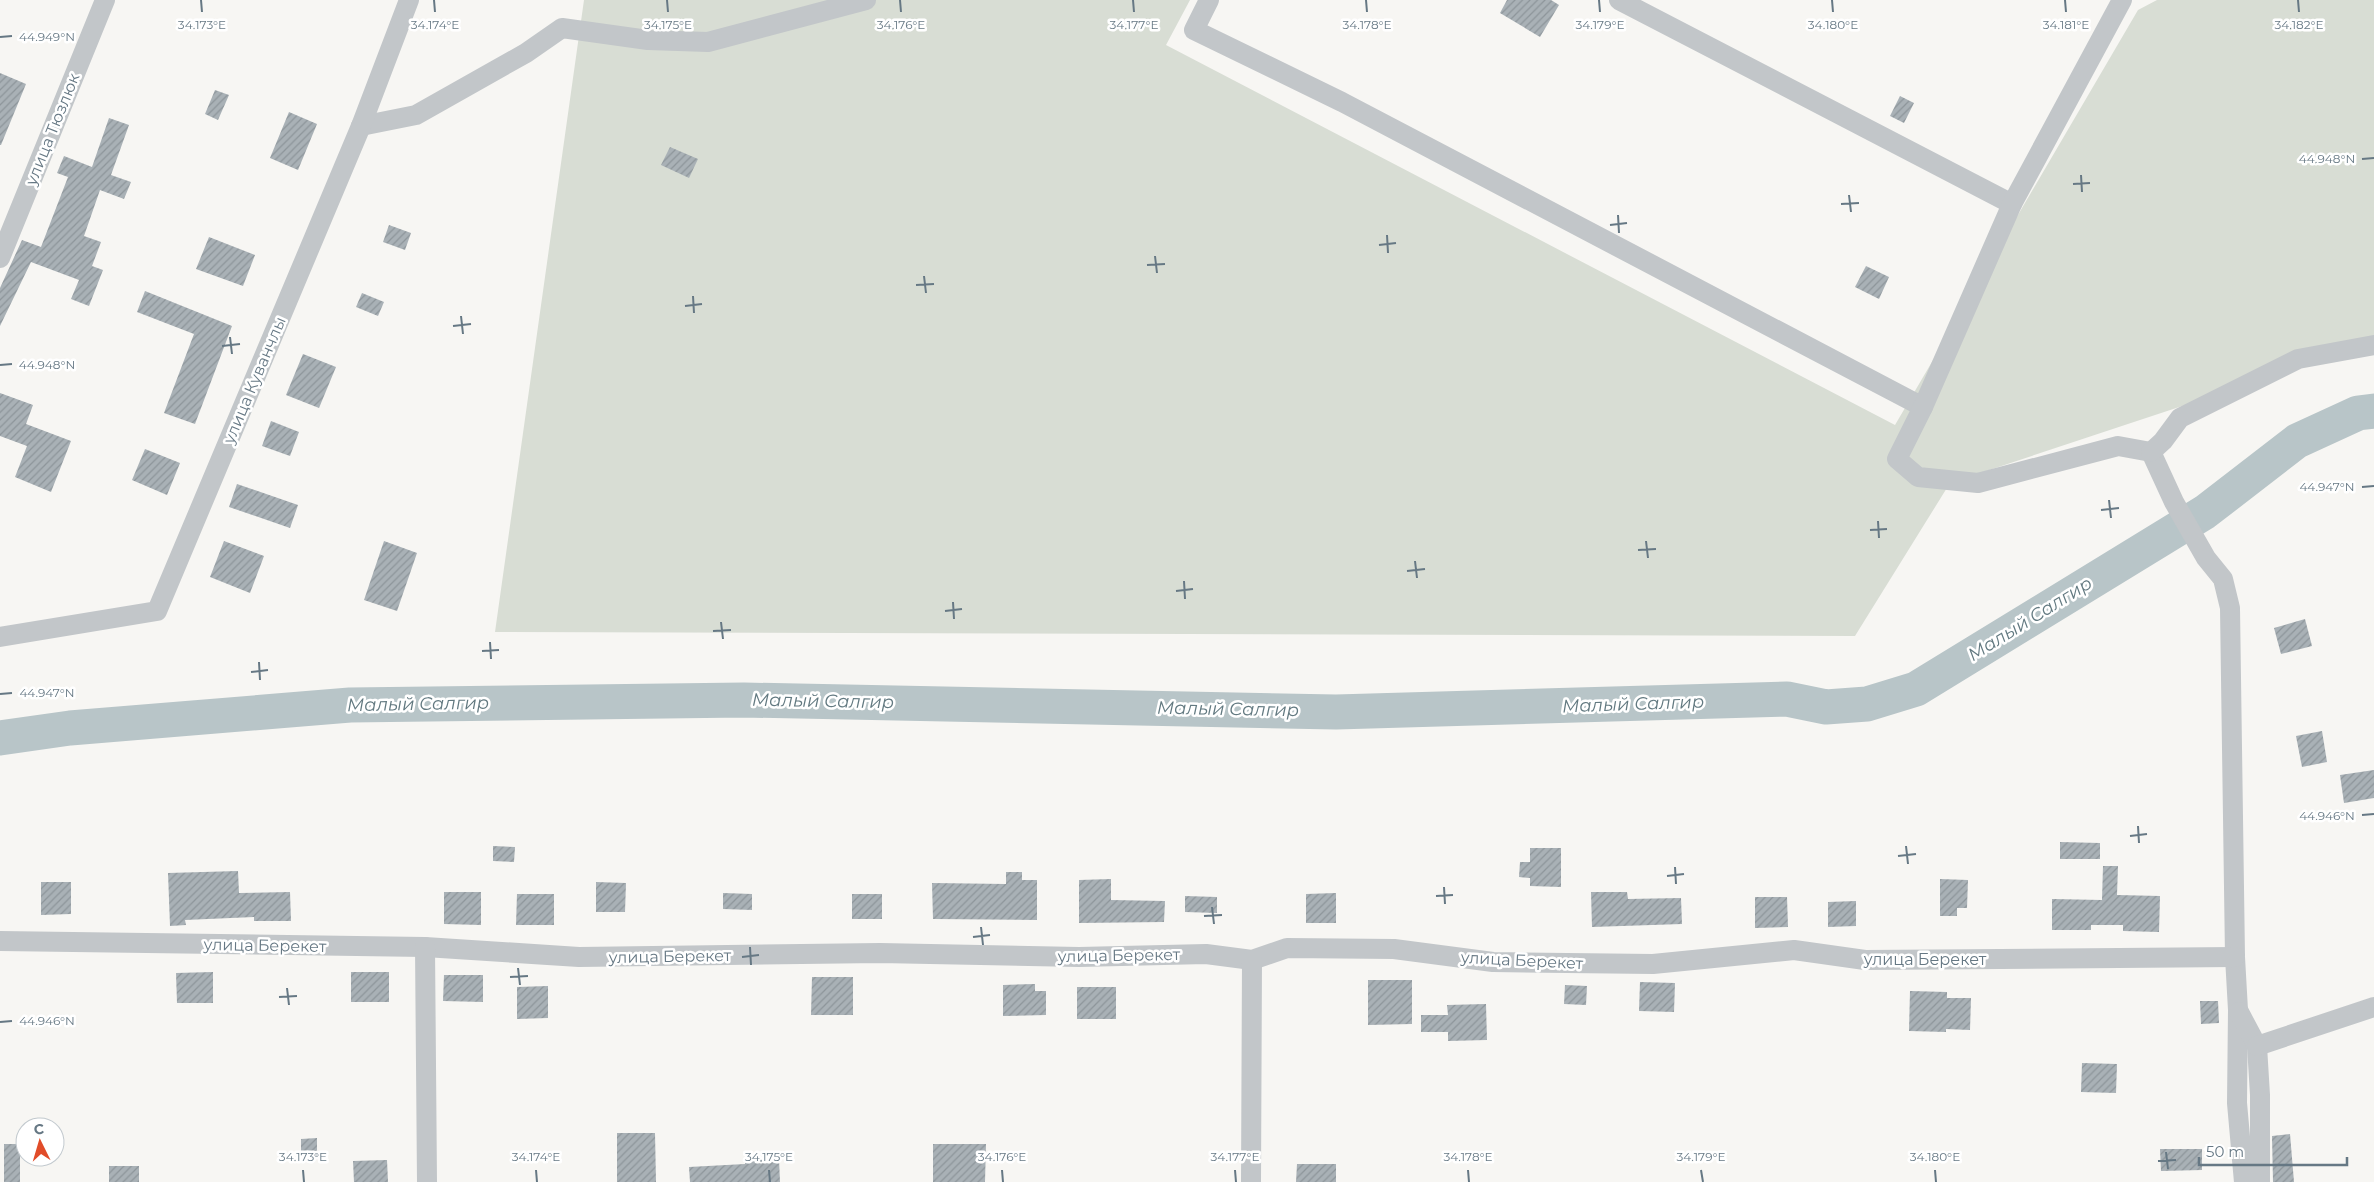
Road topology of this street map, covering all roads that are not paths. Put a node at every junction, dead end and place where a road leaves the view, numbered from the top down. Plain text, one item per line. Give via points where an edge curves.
1 (104, 0) edge
2 (409, 0) edge
3 (866, 0) edge
4 (1209, 0) edge
5 (1619, 0) edge
6 (2122, 0) edge
7 (361, 126) junction
8 (2012, 204) junction
9 (0, 258) edge
10 (2374, 345) edge
11 (1923, 407) junction
12 (2151, 452) junction
13 (0, 637) edge
14 (0, 941) edge
15 (425, 947) junction
16 (2235, 957) junction
17 (1252, 960) junction
18 (2374, 1007) edge
19 (2238, 1010) junction
20 (2257, 1046) junction
21 (427, 1182) edge
22 (1251, 1182) edge
23 (2244, 1182) edge
24 (2260, 1182) edge

1 - 9 street, улица Тюзлюк
2 - 7 street, улица Куванчлы
3 - 7 street via 708,42 648,40 562,28 526,53 416,115
4 - 11 street via 1194,30 1351,106
5 - 8 street
6 - 8 street
7 - 13 street, улица Куванчлы via 157,611
8 - 11 street
10 - 12 street via 2298,359 2180,418
11 - 12 street via 1898,459 1918,477 1978,483 2118,446
12 - 16 street via 2174,502 2206,558 2223,579 2230,608
14 - 15 street, улица Берекет
15 - 17 street, улица Берекет via 578,957 880,953 1079,957 1206,954
15 - 21 street
16 - 17 street, улица Берекет via 1865,960 1794,950 1653,964 1523,963 1394,950 1286,948
16 - 19 street
17 - 22 street
18 - 20 street
19 - 20 street
19 - 23 street via 2237,1104
20 - 24 street

